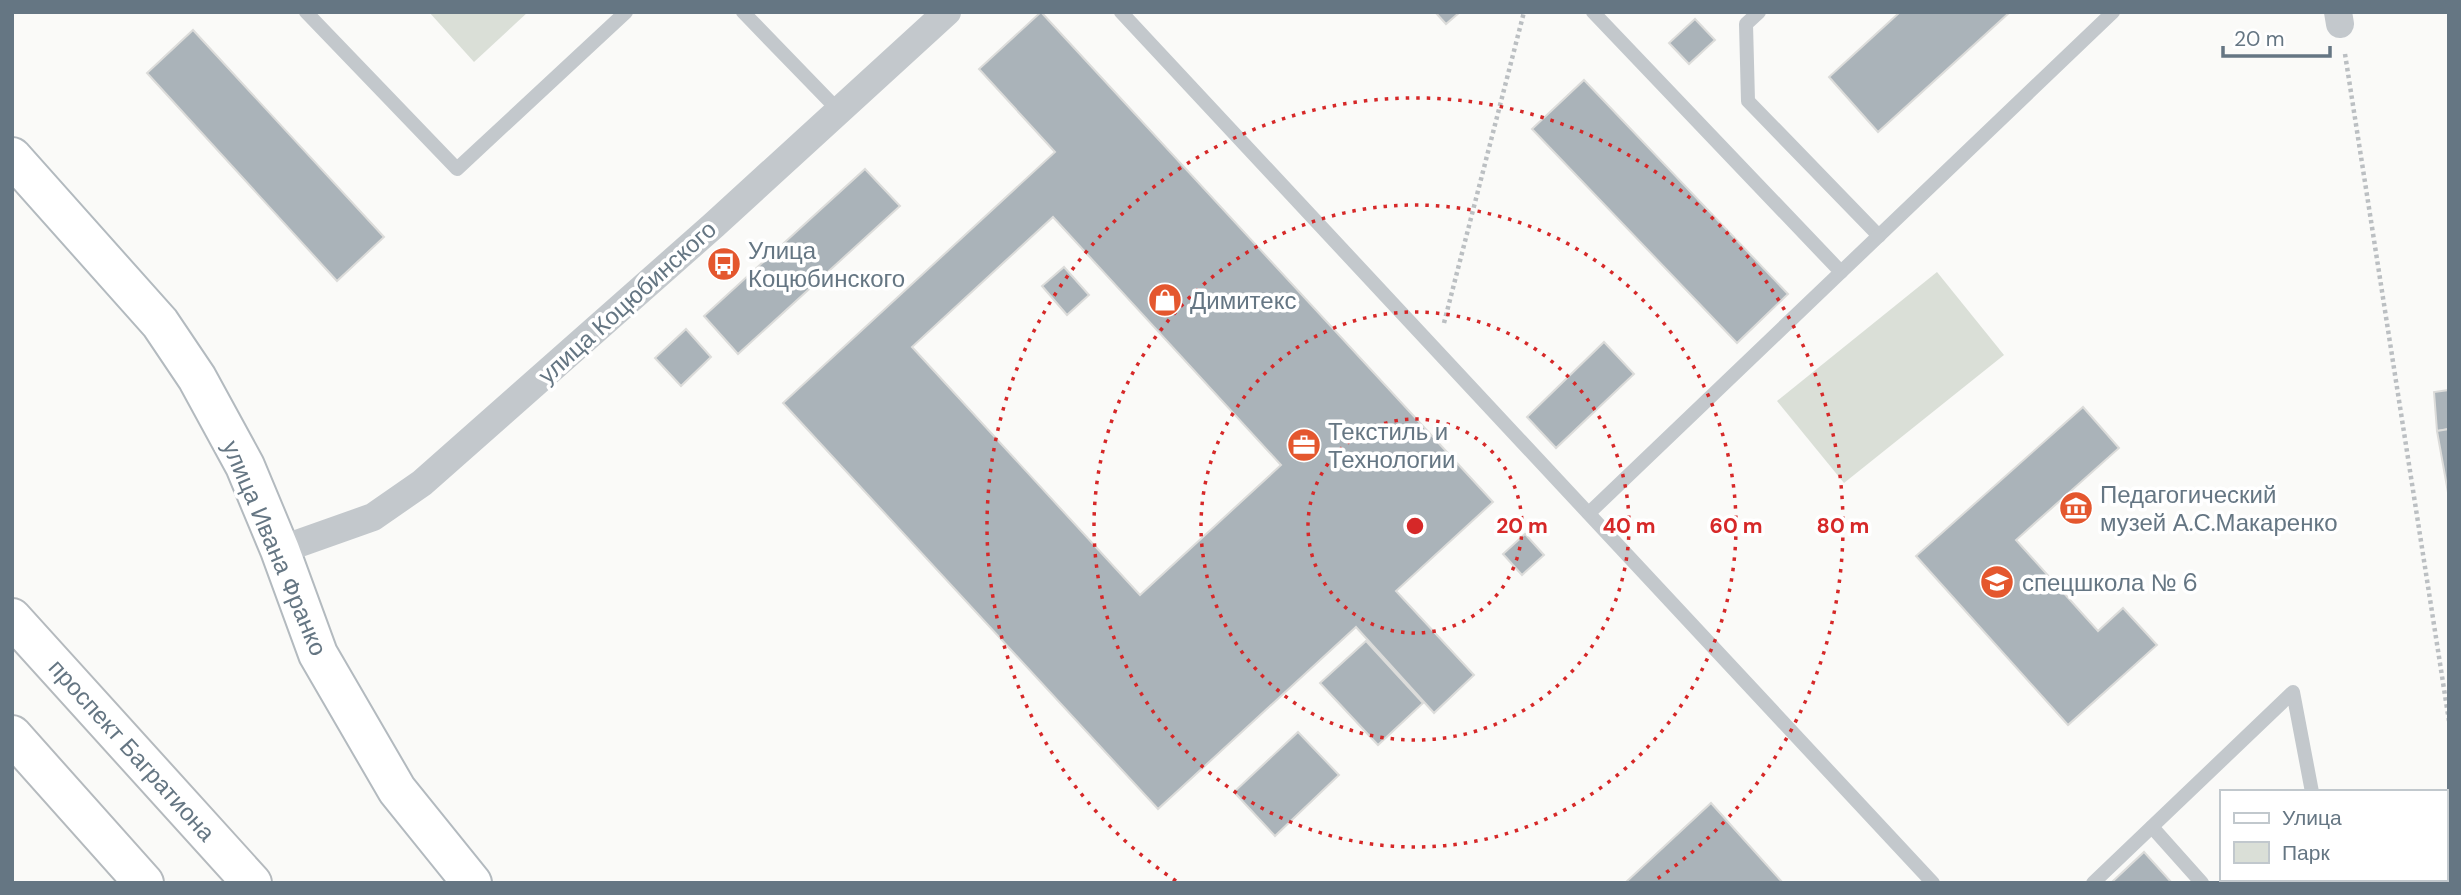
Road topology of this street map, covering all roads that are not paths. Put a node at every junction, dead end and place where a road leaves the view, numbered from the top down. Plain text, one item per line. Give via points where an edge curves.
1 (306, 12) edge
2 (626, 12) edge
3 (743, 12) edge
4 (947, 12) edge
5 (1121, 12) edge
6 (1593, 12) edge
7 (1759, 12) edge
8 (2113, 12) edge
9 (839, 111) junction
10 (12, 157) edge
11 (1879, 236) junction
12 (1841, 272) junction
13 (1589, 513) junction
14 (280, 550) junction
15 (12, 618) edge
16 (12, 735) edge
17 (2312, 790) edge
18 (2152, 827) junction
19 (145, 883) edge
20 (252, 883) edge
21 (472, 883) edge
22 (1933, 883) edge
23 (2093, 883) edge
24 (2203, 883) edge

1 - 2 lane via 457,169
3 - 9 lane
4 - 9 street, улица Коцюбинского
5 - 13 lane
6 - 12 lane
7 - 11 lane via 1746,24 1748,101
8 - 11 lane
9 - 14 street, улица Коцюбинского via 422,484 373,517
10 - 14 street, улица Ивана Франко via 160,323 245,466
11 - 12 lane
12 - 13 lane
13 - 22 lane
14 - 21 street, улица Ивана Франко via 318,654 397,790
15 - 20 street, проспект Багратиона
16 - 19 street
17 - 18 lane via 2293,692
18 - 23 lane
18 - 24 lane

